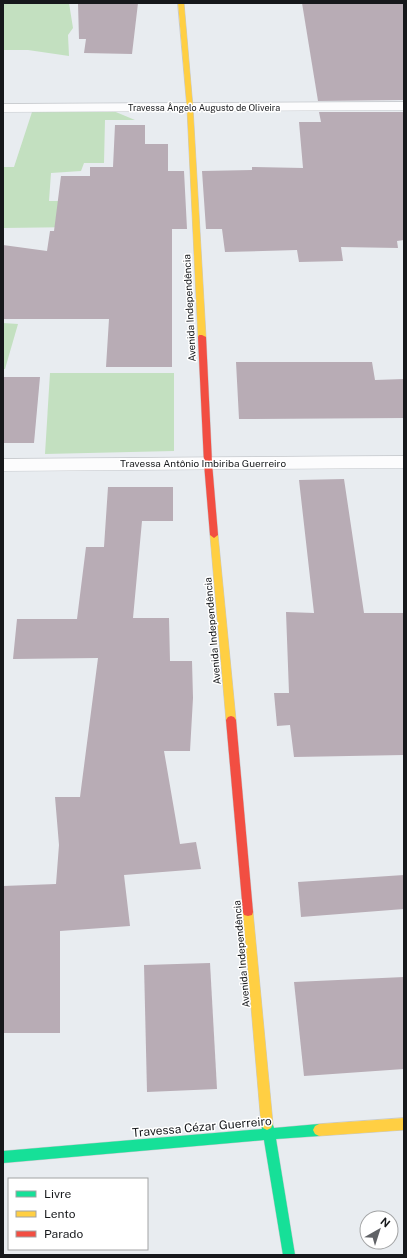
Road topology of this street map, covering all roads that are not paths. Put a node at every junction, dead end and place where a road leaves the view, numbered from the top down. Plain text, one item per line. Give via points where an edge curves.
1 (181, 3) edge
2 (404, 106) edge
3 (3, 108) edge
4 (190, 108) junction
5 (404, 462) edge
6 (208, 463) junction
7 (3, 465) edge
8 (404, 1124) edge
9 (268, 1133) junction
10 (3, 1157) edge
11 (289, 1255) edge

1 - 4 street, Avenida Independência
2 - 4 street, Travessa Ângelo Augusto de Oliveira
3 - 4 street, Travessa Ângelo Augusto de Oliveira
4 - 6 street, Avenida Independência
5 - 6 street, Travessa Antônio Imbiriba Guerreiro
6 - 7 street, Travessa Antônio Imbiriba Guerreiro
6 - 9 street, Avenida Independência
8 - 9 street, Travessa Cézar Guerreiro
9 - 10 street, Travessa Cézar Guerreiro
9 - 11 street, Avenida Independência

